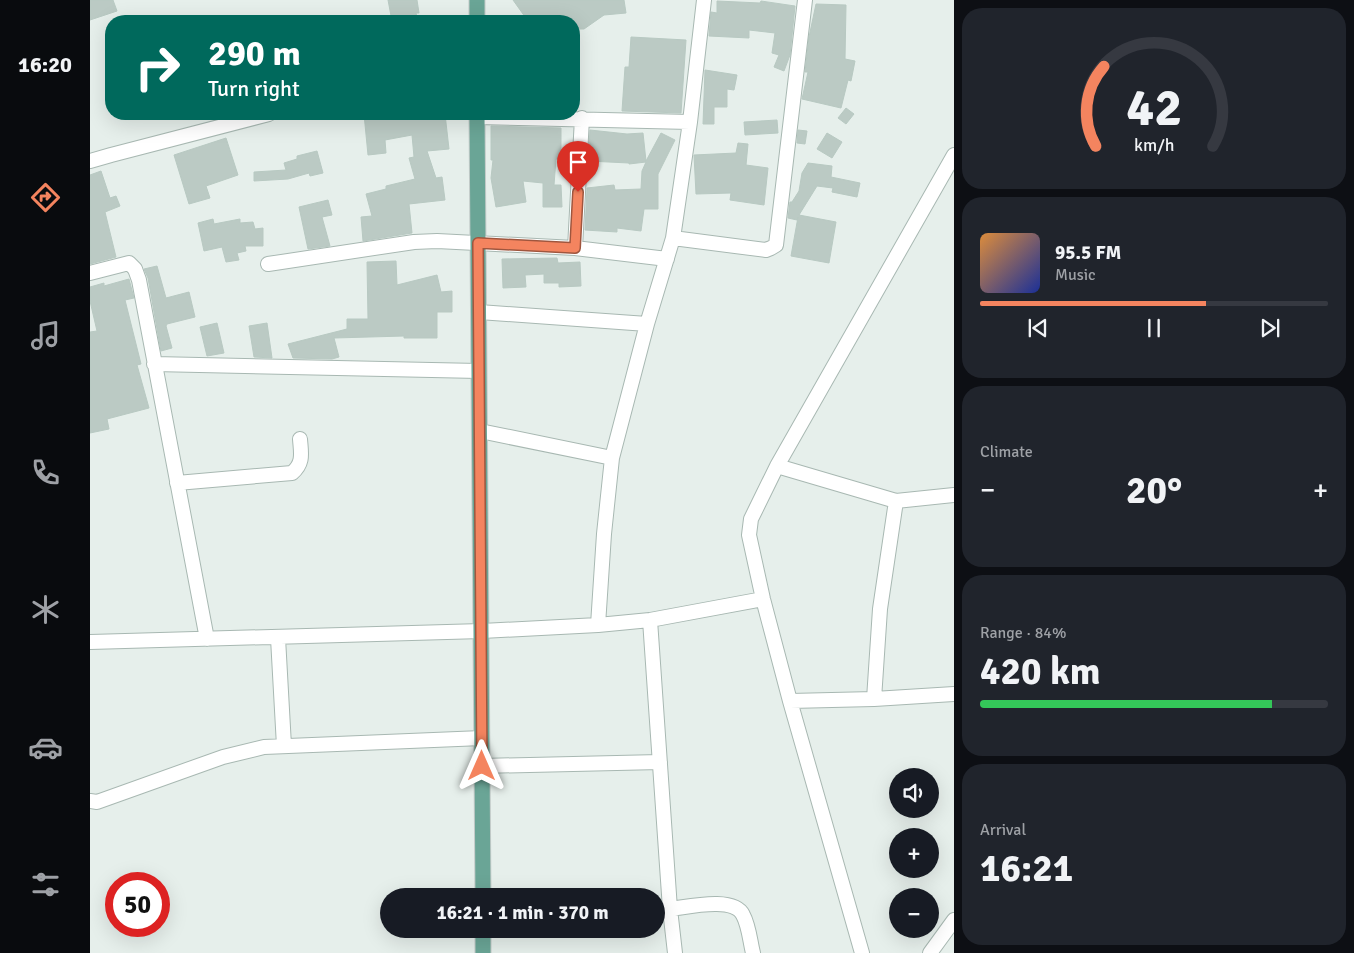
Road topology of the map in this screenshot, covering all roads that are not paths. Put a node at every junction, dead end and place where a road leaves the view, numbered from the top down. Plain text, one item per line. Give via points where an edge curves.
1 (476, 0) edge
2 (704, 0) edge
3 (805, 0) edge
4 (477, 15) edge
5 (582, 118) joint
6 (246, 120) edge
7 (477, 120) edge
8 (690, 122) junction
9 (954, 155) edge
10 (90, 162) edge
11 (673, 238) junction
12 (478, 243) junction
13 (575, 248) junction
14 (667, 259) junction
15 (268, 264) dead end
16 (90, 273) edge
17 (479, 312) junction
18 (647, 324) junction
19 (154, 364) junction
20 (480, 371) junction
21 (480, 430) junction
22 (300, 439) dead end
23 (612, 458) junction
24 (777, 466) junction
25 (177, 483) junction
26 (954, 495) edge
27 (896, 501) junction
28 (763, 598) junction
29 (650, 620) junction
30 (598, 625) junction
31 (482, 631) junction
32 (278, 638) junction
33 (206, 639) junction
34 (90, 642) edge
35 (954, 694) edge
36 (874, 699) junction
37 (790, 702) junction
38 (482, 738) junction
39 (284, 746) junction
40 (660, 762) junction
41 (482, 766) junction
42 (90, 801) edge
43 (483, 888) edge
44 (670, 909) junction
45 (954, 920) edge
46 (483, 938) edge
47 (483, 953) edge
48 (675, 953) edge
49 (753, 953) edge
50 (862, 953) edge
51 (930, 953) edge

1 - 4 main road
2 - 8 street
3 - 11 street via 776,244 766,250
5 - 8 street
5 - 13 street
6 - 10 street
7 - 12 main road
8 - 11 street
9 - 24 street
11 - 14 street
12 - 13 street
12 - 15 street via 414,242
12 - 17 main road
13 - 14 street
14 - 18 street
16 - 19 street via 129,263 135,270
17 - 18 street
17 - 20 main road
18 - 23 street
19 - 20 street
19 - 25 street
20 - 21 main road
21 - 23 street
21 - 31 main road
22 - 25 street via 299,467 292,473
23 - 30 street
24 - 27 street
24 - 28 street via 751,519 749,535
25 - 33 street
26 - 27 street
27 - 36 street via 880,608
28 - 29 street
28 - 37 street
29 - 30 street
29 - 40 street
30 - 31 street
31 - 32 street
31 - 38 main road
32 - 33 street
32 - 39 street
33 - 34 street
35 - 36 street
36 - 37 street
37 - 50 street
38 - 39 street
38 - 41 main road
39 - 42 street via 223,756 97,802
40 - 41 street
40 - 44 street
41 - 43 main road
44 - 48 street
44 - 49 street via 730,904 743,914
45 - 51 street
46 - 47 main road

